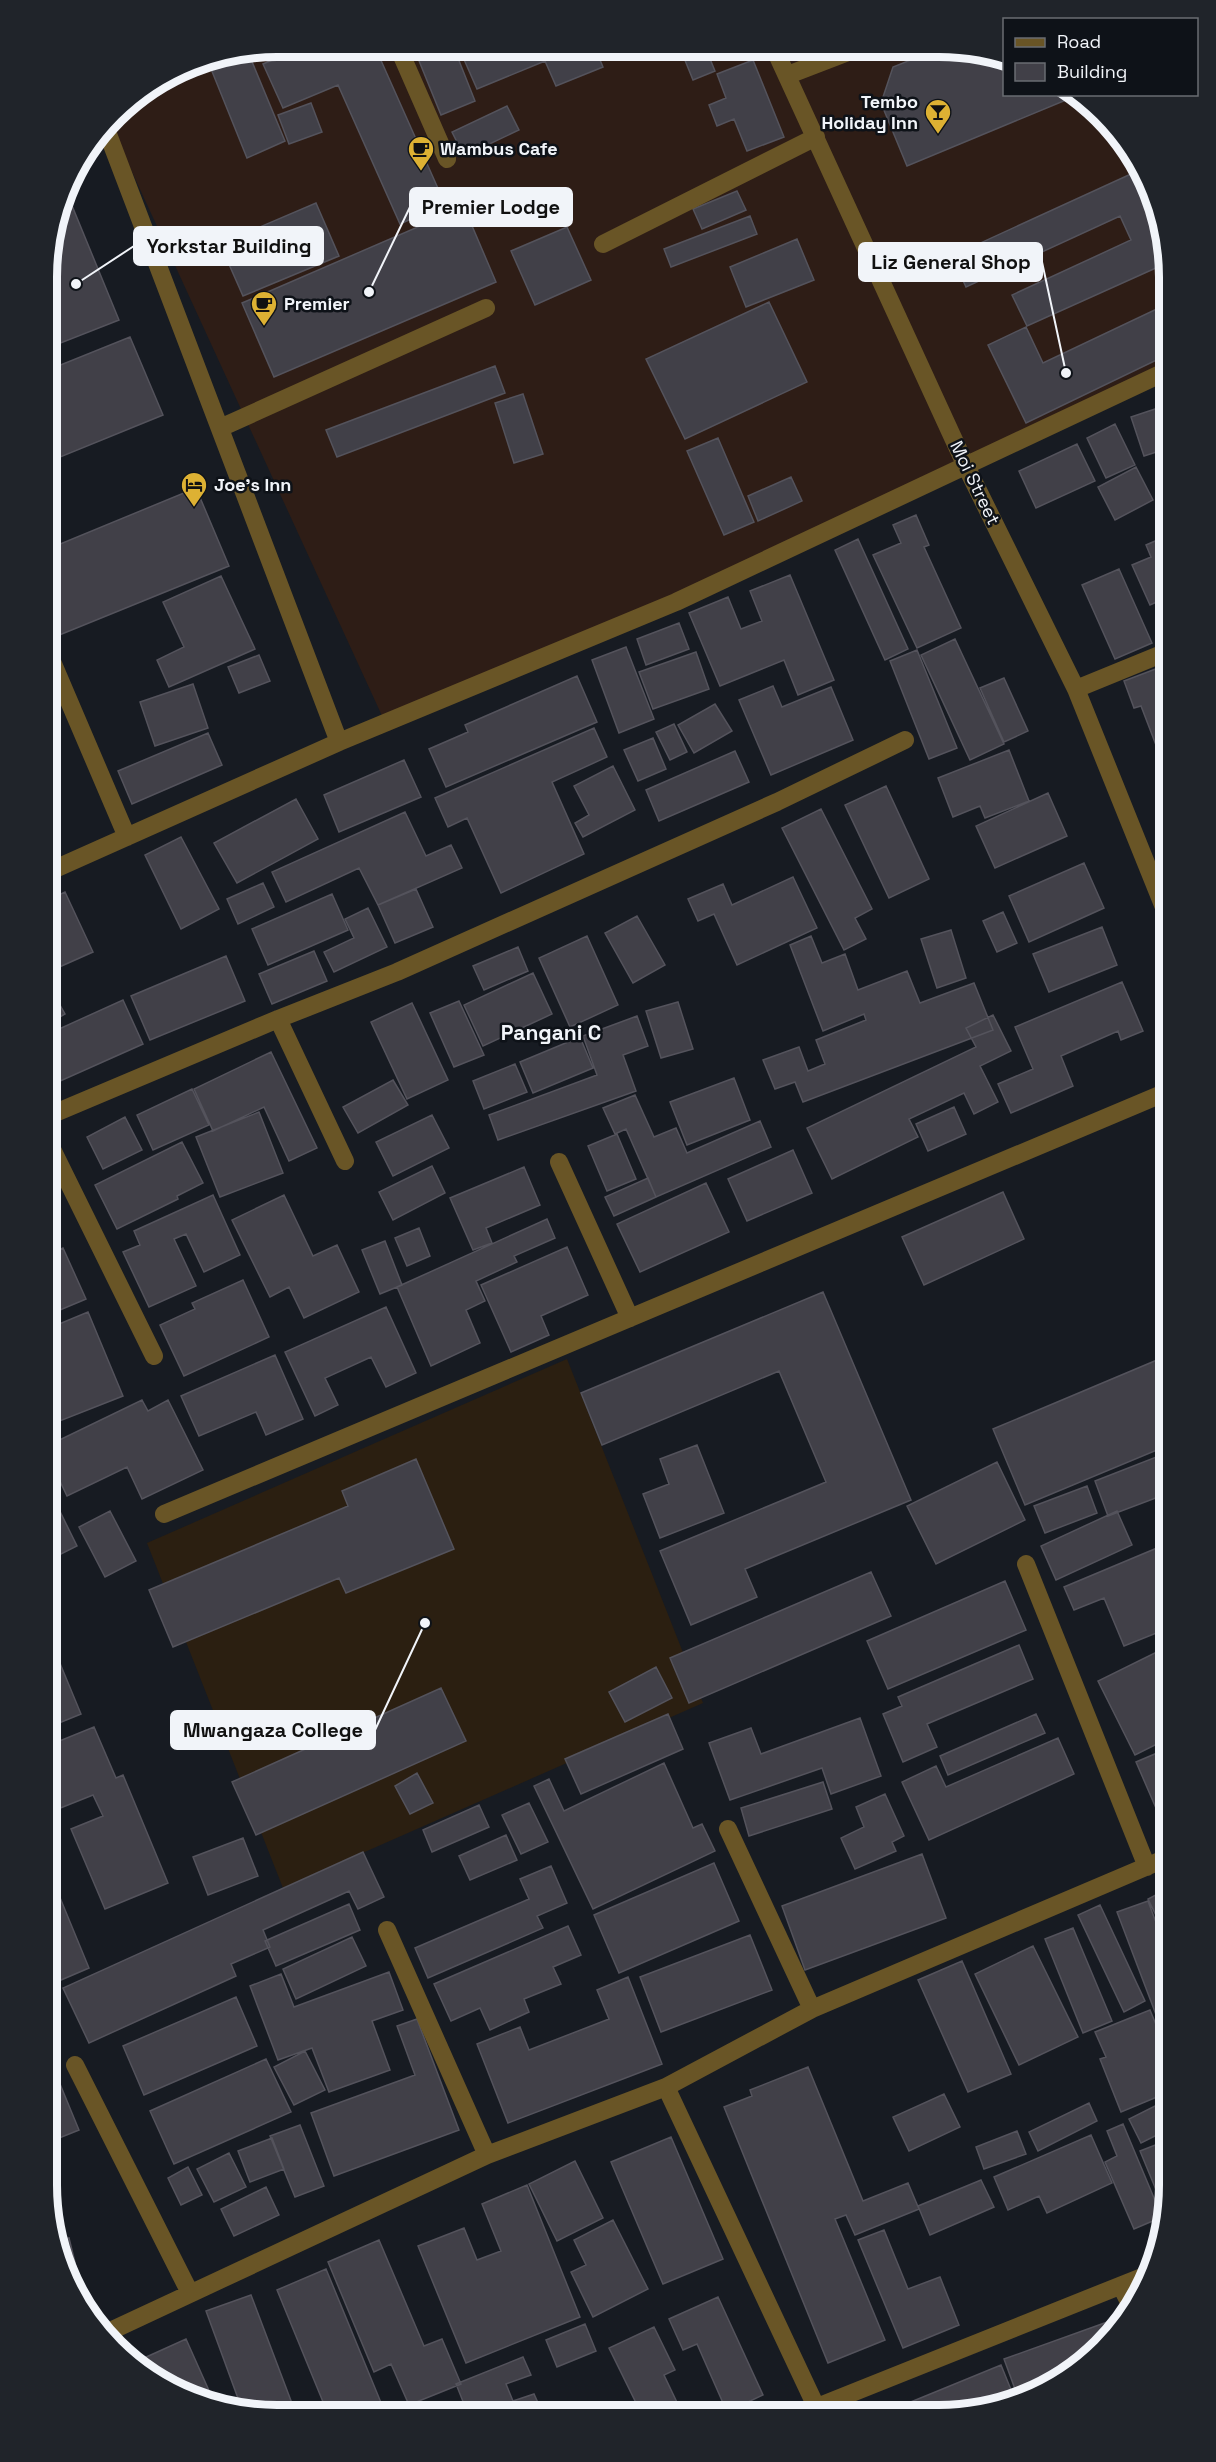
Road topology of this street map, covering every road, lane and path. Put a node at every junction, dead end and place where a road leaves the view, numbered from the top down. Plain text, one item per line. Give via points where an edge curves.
1 (402, 57) edge
2 (779, 57) edge
3 (835, 57) edge
4 (788, 75) junction
5 (109, 136) edge
6 (816, 137) junction
7 (447, 159) dead end
8 (603, 244) dead end
9 (486, 308) dead end
10 (1159, 375) edge
11 (220, 428) junction
12 (965, 464) junction
13 (1159, 655) edge
14 (57, 673) edge
15 (1076, 689) junction
16 (905, 740) dead end
17 (339, 742) junction
18 (127, 837) junction
19 (57, 868) edge
20 (1159, 895) edge
21 (278, 1019) junction
22 (1159, 1095) edge
23 (57, 1112) edge
24 (57, 1159) edge
25 (345, 1161) dead end
26 (559, 1162) dead end
27 (630, 1318) junction
28 (154, 1356) dead end
29 (164, 1514) dead end
30 (1026, 1564) dead end
31 (728, 1829) dead end
32 (1159, 1862) edge
33 (1147, 1867) junction
34 (387, 1930) dead end
35 (812, 2009) junction
36 (75, 2065) dead end
37 (666, 2086) junction
38 (487, 2155) junction
39 (1137, 2279) edge
40 (1121, 2286) junction
41 (190, 2293) junction
42 (1127, 2298) edge
43 (112, 2330) edge
44 (815, 2405) edge
45 (833, 2405) edge

1 - 7 street
2 - 4 street, Moi Street
3 - 4 street
4 - 6 street, Moi Street
5 - 11 street
6 - 8 street
6 - 12 street, Moi Street
9 - 11 street
10 - 12 street
11 - 17 street
12 - 15 street, Moi Street
12 - 17 street via 676,602
13 - 15 street
14 - 18 street
15 - 20 street, Moi Street
16 - 21 street via 777,802 397,972
17 - 18 street
18 - 19 street
21 - 23 street
21 - 25 street
22 - 27 street
24 - 28 street
26 - 27 street
27 - 29 street
30 - 33 street
31 - 35 street
32 - 33 street
33 - 35 street
34 - 38 street
35 - 37 street
36 - 41 street
37 - 38 street
37 - 44 street
38 - 41 street
39 - 40 street
40 - 42 street
40 - 45 street
41 - 43 street

